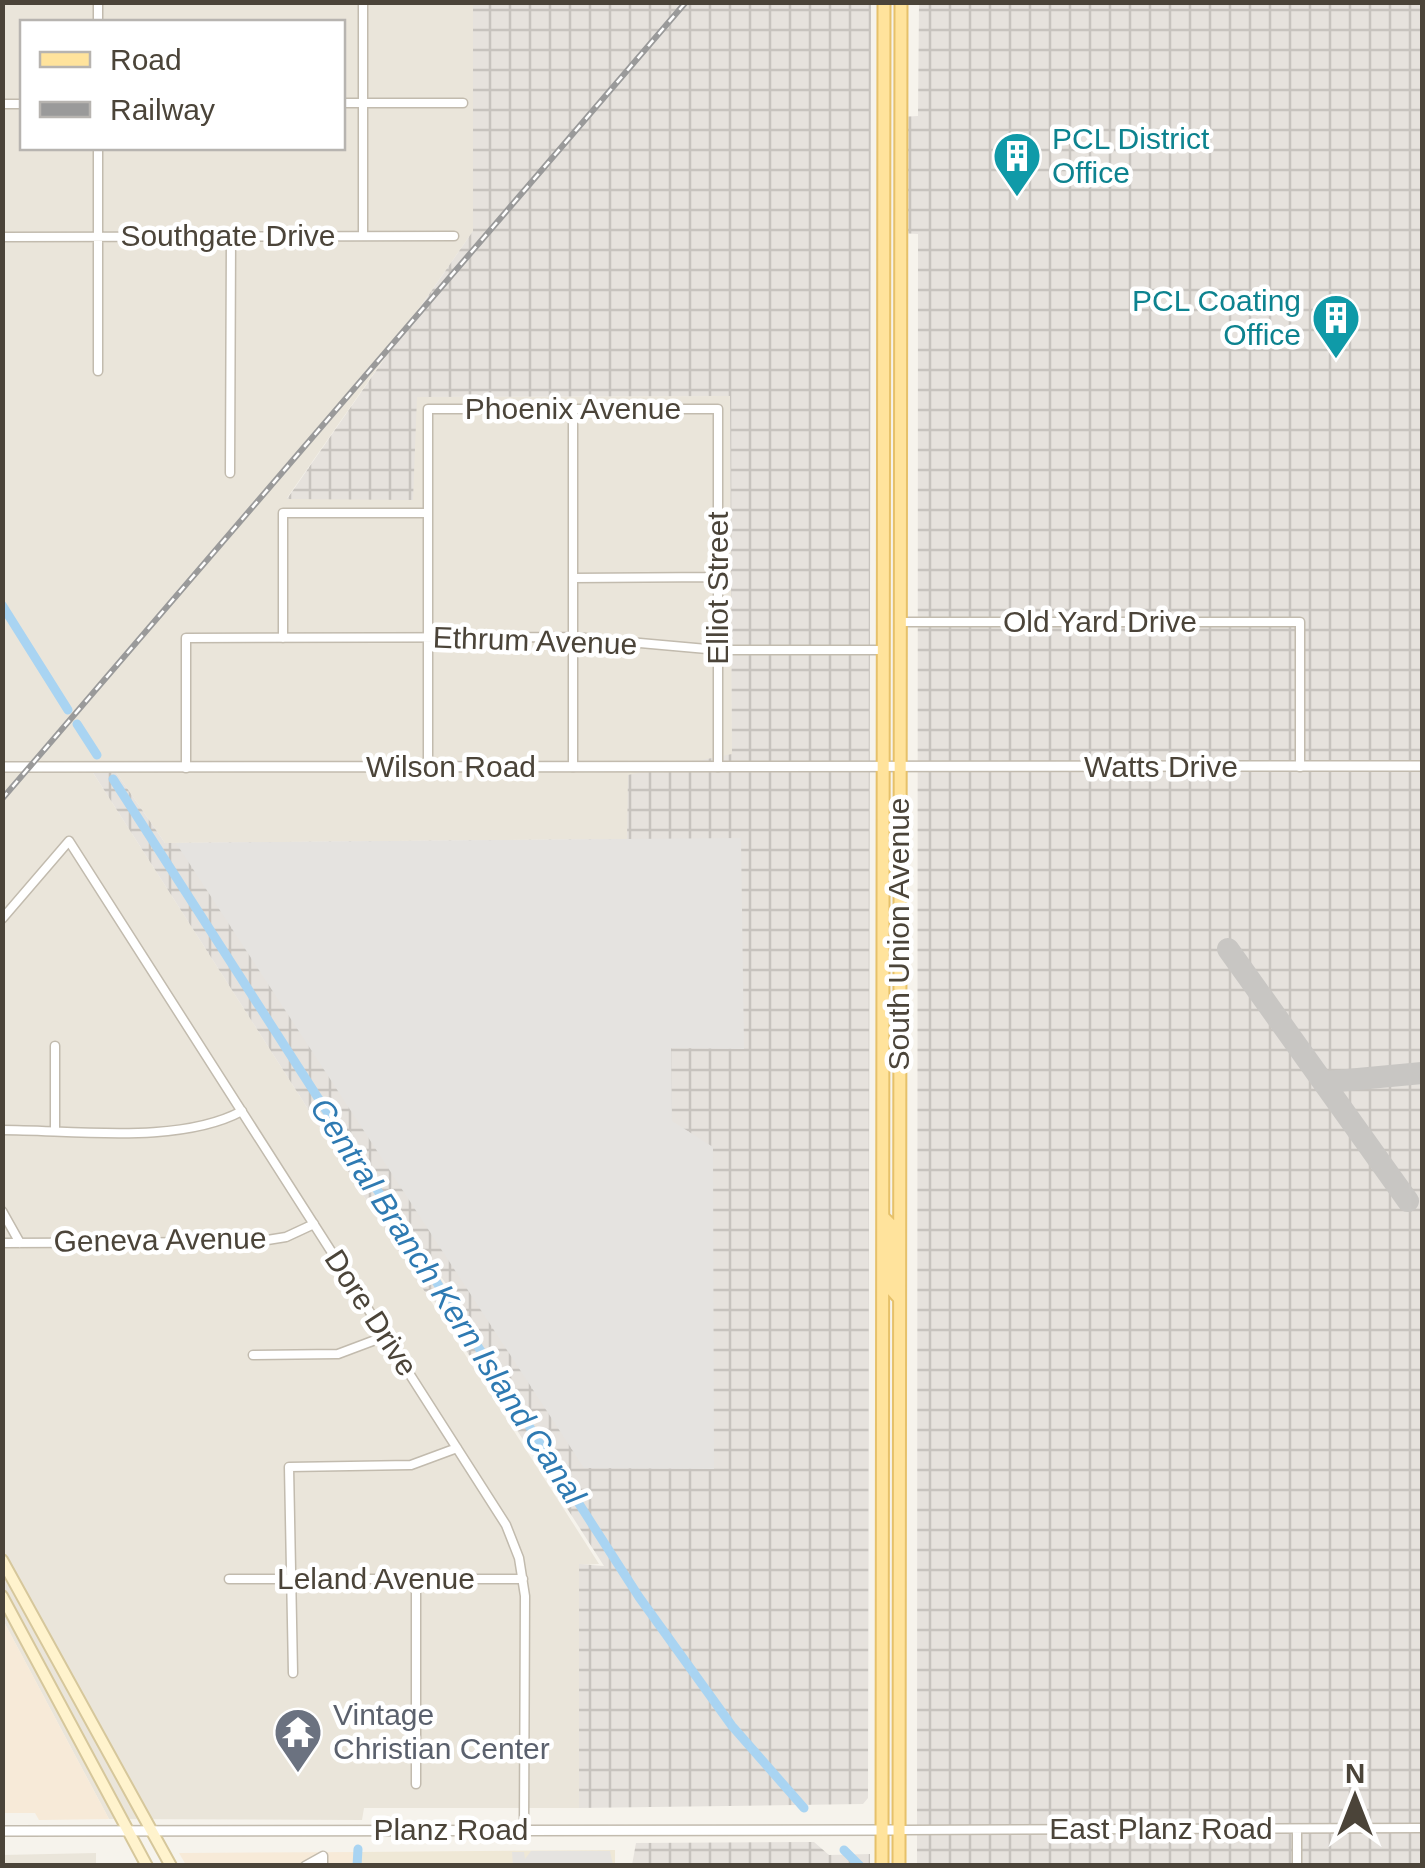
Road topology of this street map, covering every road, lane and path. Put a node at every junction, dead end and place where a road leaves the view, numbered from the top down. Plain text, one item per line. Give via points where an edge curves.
1 (363, 2) edge
2 (884, 2) edge
3 (897, 2) edge
4 (884, 82) junction
5 (345, 103) edge
6 (363, 103) junction
7 (463, 103) dead end
8 (98, 150) edge
9 (900, 166) junction
10 (884, 189) junction
11 (2, 236) edge
12 (98, 236) junction
13 (231, 236) junction
14 (363, 236) junction
15 (454, 236) dead end
16 (900, 252) junction
17 (885, 270) junction
18 (900, 343) junction
19 (884, 349) junction
20 (98, 371) dead end
21 (718, 408) joint
22 (573, 409) junction
23 (900, 438) junction
24 (230, 472) dead end
25 (428, 513) junction
26 (718, 577) junction
27 (573, 578) junction
28 (900, 622) junction
29 (573, 637) junction
30 (284, 638) junction
31 (428, 638) junction
32 (718, 650) junction
33 (883, 650) junction
34 (1300, 766) junction
35 (1422, 766) edge
36 (2, 767) edge
37 (573, 767) junction
38 (718, 767) junction
39 (884, 767) junction
40 (899, 767) junction
41 (186, 768) junction
42 (428, 768) junction
43 (2, 919) edge
44 (883, 1038) junction
45 (899, 1039) junction
46 (55, 1046) dead end
47 (242, 1111) junction
48 (2, 1130) edge
49 (56, 1130) junction
50 (2, 1211) edge
51 (883, 1218) junction
52 (314, 1224) junction
53 (2, 1243) edge
54 (20, 1243) junction
55 (898, 1298) junction
56 (883, 1332) junction
57 (386, 1336) junction
58 (253, 1355) dead end
59 (898, 1423) junction
60 (457, 1448) junction
61 (882, 1557) junction
62 (899, 1557) junction
63 (2, 1560) edge
64 (229, 1579) dead end
65 (289, 1579) junction
66 (416, 1579) junction
67 (524, 1579) junction
68 (2, 1596) edge
69 (293, 1672) dead end
70 (416, 1784) dead end
71 (1422, 1828) edge
72 (1297, 1829) junction
73 (524, 1830) junction
74 (882, 1830) junction
75 (899, 1830) junction
76 (2, 1831) edge
77 (154, 1832) junction
78 (130, 1833) junction
79 (323, 1861) edge
80 (148, 1866) edge
81 (171, 1866) edge
82 (305, 1866) edge
83 (882, 1866) edge
84 (899, 1866) edge
85 (1297, 1866) edge

1 - 6 street
2 - 4 main road, South Union Avenue
3 - 9 main road, South Union Avenue
4 - 9 main road via 891,89 891,147
4 - 10 main road, South Union Avenue
5 - 6 street
6 - 7 street
6 - 14 street
8 - 12 street
9 - 16 main road, South Union Avenue
10 - 16 main road
10 - 17 main road, South Union Avenue
11 - 12 street, Southgate Drive
12 - 13 street, Southgate Drive
12 - 20 street
13 - 14 street, Southgate Drive
13 - 24 street
14 - 15 street, Southgate Drive
16 - 18 main road, South Union Avenue
17 - 18 main road via 892,280 892,338
17 - 19 main road, South Union Avenue
18 - 23 main road, South Union Avenue
19 - 23 main road via 891,358 892,425
19 - 33 main road, South Union Avenue
21 - 22 street, Phoenix Avenue
21 - 26 street, Elliot Street
22 - 25 street, Phoenix Avenue via 428,409
22 - 27 street
23 - 28 main road, South Union Avenue
25 - 30 street via 284,513
25 - 31 street
26 - 27 street
26 - 32 street, Elliot Street
27 - 29 street
28 - 34 street, Old Yard Drive via 1300,622
28 - 40 main road, South Union Avenue
29 - 31 street, Ethrum Avenue
29 - 32 street, Ethrum Avenue
29 - 37 street
30 - 31 street, Ethrum Avenue
30 - 41 street, Ethrum Avenue via 186,638
31 - 42 street
32 - 33 street, Ethrum Avenue
32 - 38 street, Elliot Street
33 - 39 main road, South Union Avenue
34 - 35 street, Watts Drive
34 - 40 street, Watts Drive
36 - 41 street, Wilson Road
37 - 38 street, Wilson Road
37 - 42 street, Wilson Road
38 - 39 street, Wilson Road
39 - 40 street, Wilson Road
39 - 44 main road, South Union Avenue
40 - 45 main road, South Union Avenue
41 - 42 street, Wilson Road
43 - 47 street, Dore Drive via 70,840
44 - 45 main road
44 - 51 main road, South Union Avenue
45 - 55 main road, South Union Avenue
46 - 49 street
47 - 49 street via 184,1130
47 - 52 street, Dore Drive
48 - 49 street
50 - 54 street
51 - 55 main road via 891,1226 891,1289
51 - 56 main road, South Union Avenue
52 - 54 street, Geneva Avenue via 256,1242
52 - 57 street, Dore Drive
53 - 54 street, Geneva Avenue
55 - 59 main road, South Union Avenue
56 - 59 main road
56 - 61 main road, South Union Avenue
57 - 58 street via 338,1354
57 - 60 street, Dore Drive
59 - 62 main road, South Union Avenue
60 - 65 street via 411,1466 289,1467
60 - 67 street, Dore Drive via 506,1525
61 - 62 main road
61 - 74 main road, South Union Avenue
62 - 75 main road, South Union Avenue
63 - 77 main road
64 - 65 street, Leland Avenue
65 - 66 street, Leland Avenue
65 - 69 street
66 - 67 street, Leland Avenue
66 - 70 street
67 - 73 street, Dore Drive
68 - 78 main road
71 - 72 street, East Planz Road
72 - 75 street, East Planz Road
72 - 85 street
73 - 74 street, Planz Road
73 - 77 street, Planz Road
74 - 75 street, Planz Road
74 - 83 main road, South Union Avenue
75 - 84 main road, South Union Avenue
76 - 78 street, Planz Road
77 - 78 street, Planz Road
77 - 81 main road
78 - 80 main road
79 - 82 street

